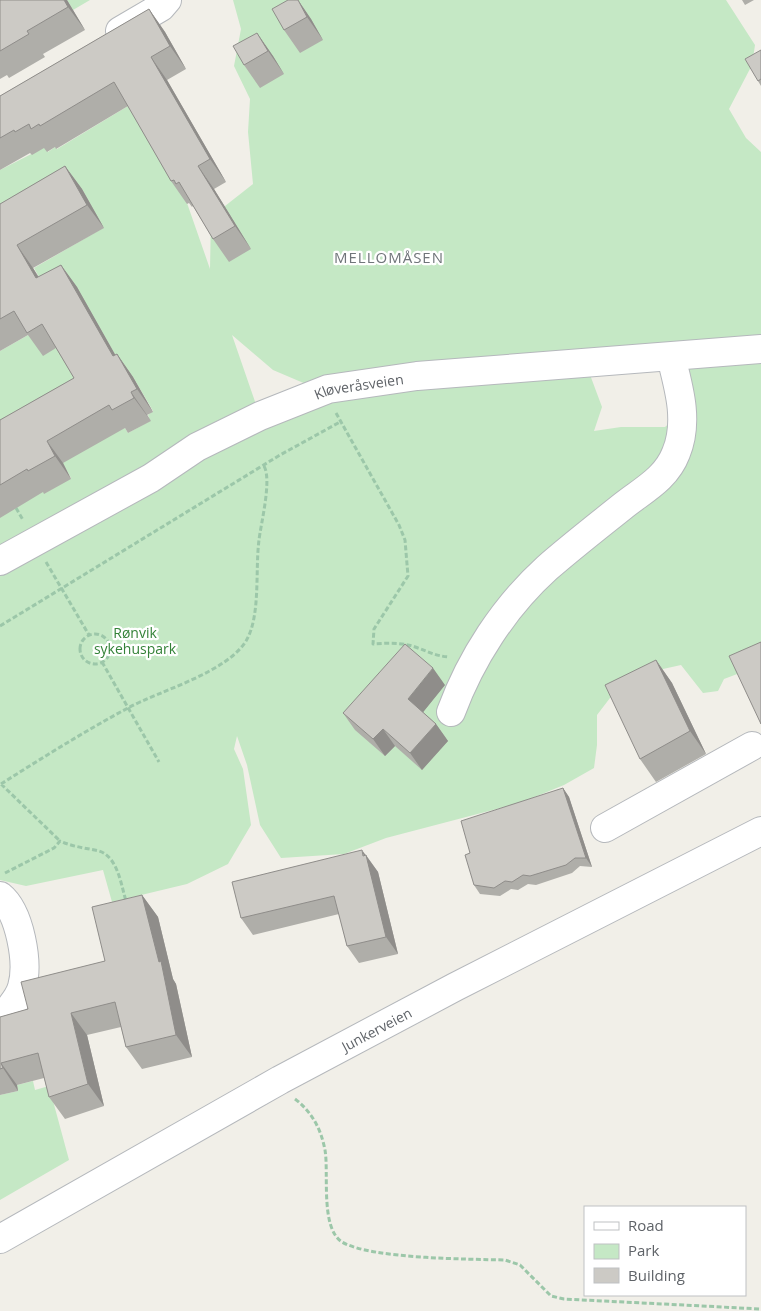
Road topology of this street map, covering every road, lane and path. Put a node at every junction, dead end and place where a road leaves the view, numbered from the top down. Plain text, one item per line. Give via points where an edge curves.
1 (167, 0) edge
2 (95, 46) edge
3 (761, 348) edge
4 (671, 357) junction
5 (328, 389) junction
6 (340, 422) junction
7 (264, 466) junction
8 (0, 561) edge
9 (50, 570) dead end
10 (62, 589) junction
11 (0, 626) edge
12 (89, 635) junction
13 (455, 657) dead end
14 (102, 662) junction
15 (129, 707) junction
16 (451, 712) dead end
17 (752, 746) dead end
18 (159, 762) dead end
19 (1, 784) edge
20 (605, 828) dead end
21 (761, 831) edge
22 (60, 841) junction
23 (0, 875) edge
24 (0, 896) edge
25 (127, 904) edge
26 (0, 1019) edge
27 (289, 1092) dead end
28 (0, 1240) edge
29 (761, 1309) edge

1 - 2 street via 162,7
3 - 4 street, Kløveråsveien
4 - 5 street, Kløveråsveien via 417,376
4 - 16 street via 680,393 682,420 676,453 662,478 547,568 518,596 462,681
5 - 6 path
5 - 8 street, Kløveråsveien via 260,416 198,447 150,478
6 - 7 path
6 - 13 path via 405,540 408,576 374,629 373,644 396,643 438,656
7 - 10 path
7 - 15 path via 267,477 258,542 254,611 246,641 225,662
9 - 10 path
10 - 11 path
10 - 12 path
12 - 14 path via 99,634 108,640 110,650
12 - 14 path via 80,646 82,655 92,664
14 - 15 path
15 - 18 path
15 - 19 path
17 - 20 street
19 - 22 path
21 - 28 street, Junkerveien via 280,1080
22 - 23 path via 54,848
22 - 25 path via 110,857 117,869
24 - 26 street via 15,915 25,967 22,988
27 - 29 path via 305,1106 320,1130 325,1151 328,1210 332,1228 341,1241 371,1252 505,1260 520,1266 551,1296 564,1299

